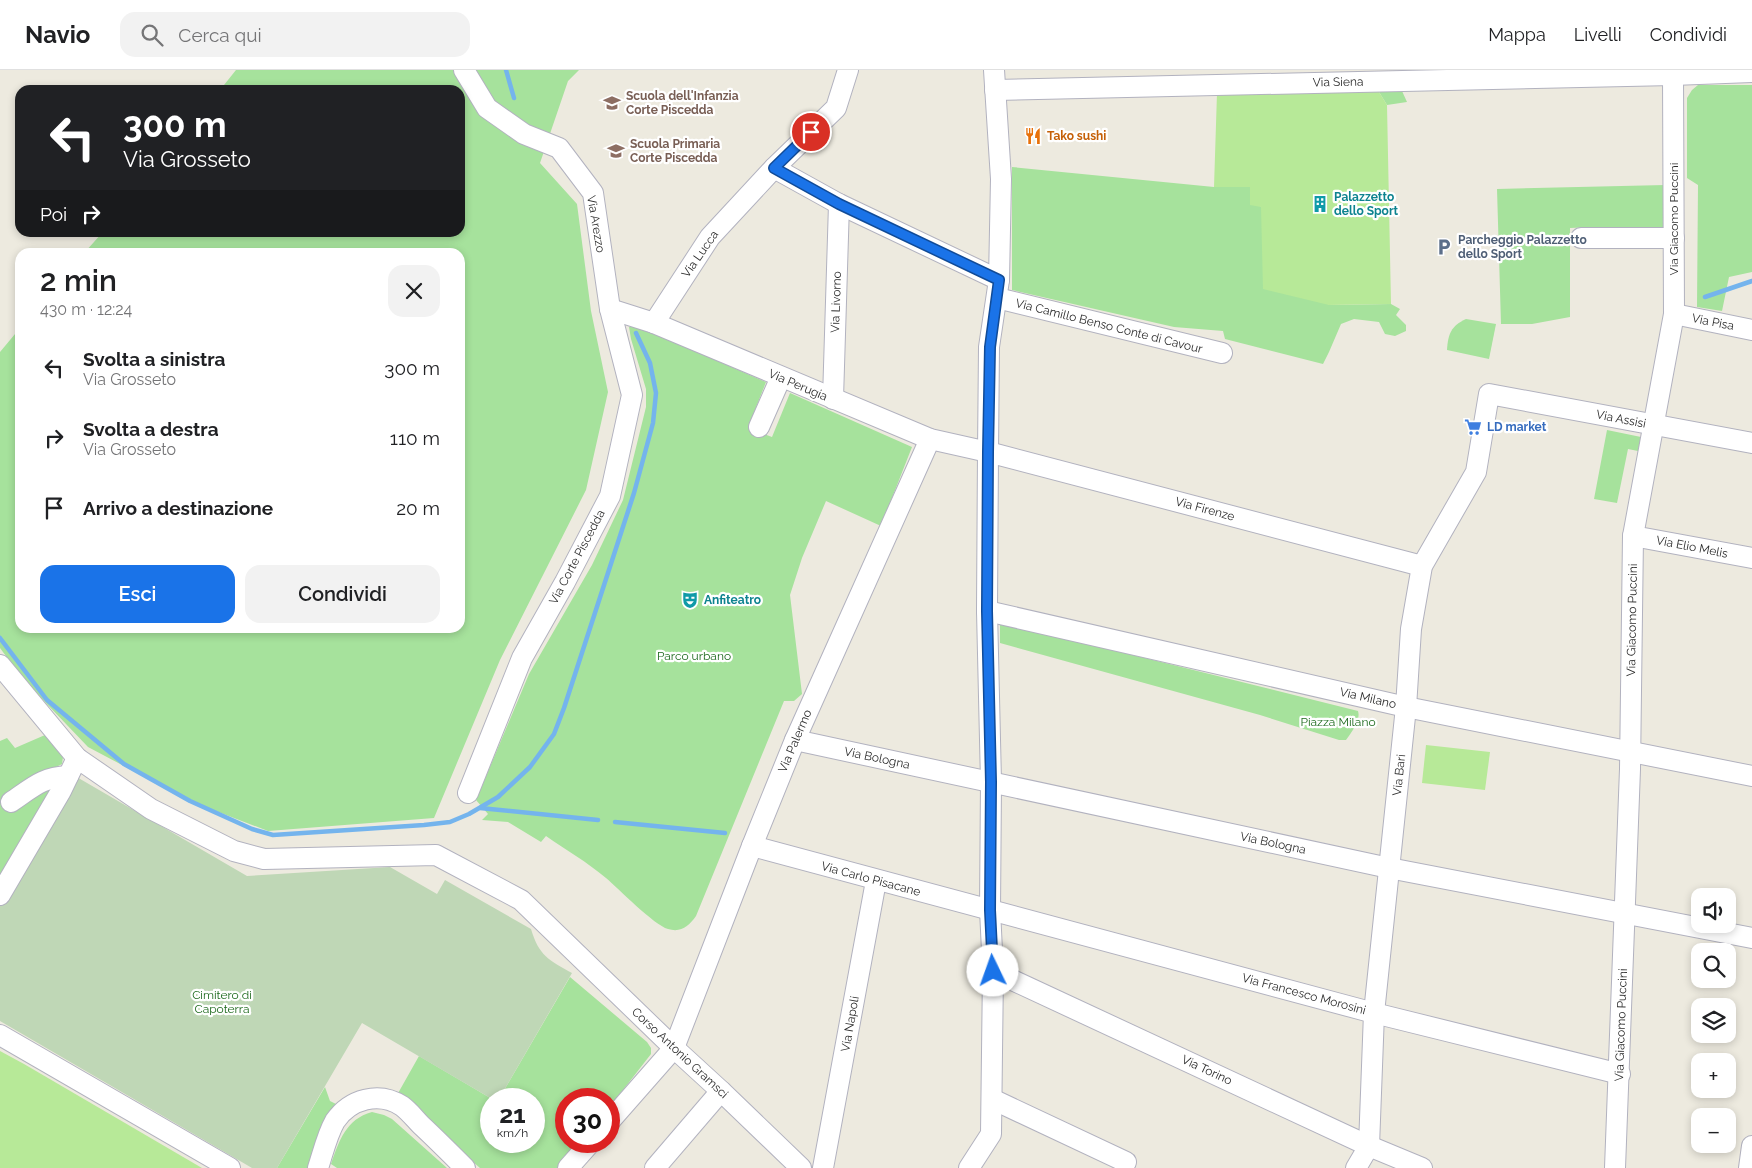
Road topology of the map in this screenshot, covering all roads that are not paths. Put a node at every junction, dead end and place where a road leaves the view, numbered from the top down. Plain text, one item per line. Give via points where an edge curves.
1 (464, 70) edge
2 (848, 70) edge
3 (1752, 72) edge
4 (1458, 75) edge
5 (1673, 76) junction
6 (1219, 77) edge
7 (995, 80) edge
8 (774, 168) junction
9 (839, 204) junction
10 (1581, 238) dead end
11 (1674, 238) junction
12 (998, 289) junction
13 (610, 309) junction
14 (1674, 314) junction
15 (654, 324) junction
16 (1752, 330) edge
17 (1222, 354) dead end
18 (781, 377) junction
19 (1489, 394) joint
20 (833, 399) junction
21 (1653, 425) junction
22 (760, 427) dead end
23 (930, 439) junction
24 (1752, 443) edge
25 (988, 452) junction
26 (1633, 536) junction
27 (1752, 558) edge
28 (1422, 566) junction
29 (987, 611) junction
30 (0, 665) edge
31 (1406, 707) junction
32 (795, 740) junction
33 (1630, 751) junction
34 (77, 758) junction
35 (68, 776) junction
36 (1752, 776) edge
37 (991, 782) junction
38 (468, 793) dead end
39 (11, 802) dead end
40 (752, 846) junction
41 (1389, 868) junction
42 (876, 881) junction
43 (0, 895) edge
44 (990, 910) junction
45 (1626, 913) junction
46 (1752, 938) edge
47 (993, 971) junction
48 (1374, 1013) junction
49 (0, 1035) edge
50 (674, 1048) junction
51 (1620, 1074) junction
52 (721, 1091) junction
53 (992, 1099) junction
54 (620, 1109) edge
55 (1370, 1146) junction
56 (1752, 1146) edge
57 (581, 1153) edge
58 (1126, 1162) dead end
59 (230, 1168) edge
60 (318, 1168) edge
61 (465, 1168) edge
62 (568, 1168) edge
63 (655, 1168) edge
64 (801, 1168) edge
65 (823, 1168) edge
66 (969, 1168) edge
67 (1356, 1168) edge
68 (1422, 1168) edge
69 (1615, 1168) edge
70 (1749, 1168) edge

1 - 13 street, Via Arezzo via 487,108 524,134 559,148 593,193
2 - 8 street, Via Lucca via 836,108
3 - 5 street, Via Siena
4 - 5 street, Via Siena
4 - 6 street, Via Siena
5 - 11 street, Via Giacomo Puccini
6 - 7 street, Via Siena
7 - 12 street via 1001,180
8 - 9 street, Via Camillo Benso Conte di Cavour
8 - 15 street, Via Lucca via 710,237
9 - 12 street, Via Camillo Benso Conte di Cavour
9 - 20 street, Via Livorno
10 - 11 street
11 - 14 street, Via Giacomo Puccini
12 - 17 street, Via Camillo Benso Conte di Cavour
12 - 25 street via 990,347
13 - 15 street, Via Perugia
13 - 38 street, Via Corte Piscedda via 632,395 610,496 522,658
14 - 16 street, Via Pisa
14 - 21 street, Via Giacomo Puccini
15 - 18 street, Via Perugia
18 - 20 street, Via Perugia
18 - 22 street
19 - 21 street, Via Assisi
19 - 28 street, Via Bari via 1476,472
20 - 23 street, Via Perugia
21 - 24 street, Via Assisi
21 - 26 street, Via Giacomo Puccini
23 - 25 street, Via Perugia
23 - 32 street, Via Palermo
25 - 28 street, Via Firenze
25 - 29 street
26 - 27 street, Via Elio Melis
26 - 33 street, Via Giacomo Puccini
28 - 31 street, Via Bari via 1411,629
29 - 31 street, Via Milano
29 - 37 street
30 - 34 street, Corso Antonio Gramsci
31 - 33 street, Via Milano
31 - 41 street, Via Bari
32 - 37 street, Via Bologna
32 - 40 street, Via Palermo
33 - 36 street, Via Milano
33 - 45 street, Via Giacomo Puccini
34 - 35 street
34 - 50 street, Corso Antonio Gramsci via 151,809 234,851 264,859 436,855 521,900
35 - 39 street via 43,780
35 - 43 street
37 - 41 street, Via Bologna
37 - 44 street
40 - 42 street, Via Carlo Pisacane
40 - 50 street, Via Palermo
41 - 45 street, Via Bologna
41 - 48 street, Via Bari
42 - 44 street, Via Carlo Pisacane
42 - 65 street, Via Napoli
44 - 47 street
44 - 48 street, Via Francesco Morosini
45 - 46 street, Via Bologna
45 - 51 street, Via Giacomo Puccini
47 - 53 street
47 - 55 street, Via Torino
48 - 51 street, Via Francesco Morosini
48 - 55 street, Via Bari
49 - 59 street
50 - 52 street, Corso Antonio Gramsci
50 - 54 street
51 - 69 street, Via Giacomo Puccini
52 - 63 street
52 - 64 street, Corso Antonio Gramsci
53 - 58 street
53 - 66 street via 991,1134
55 - 67 street
55 - 68 street, Via Torino
56 - 70 street
57 - 62 street
60 - 61 street via 334,1123 341,1113 361,1100 372,1098 403,1107

